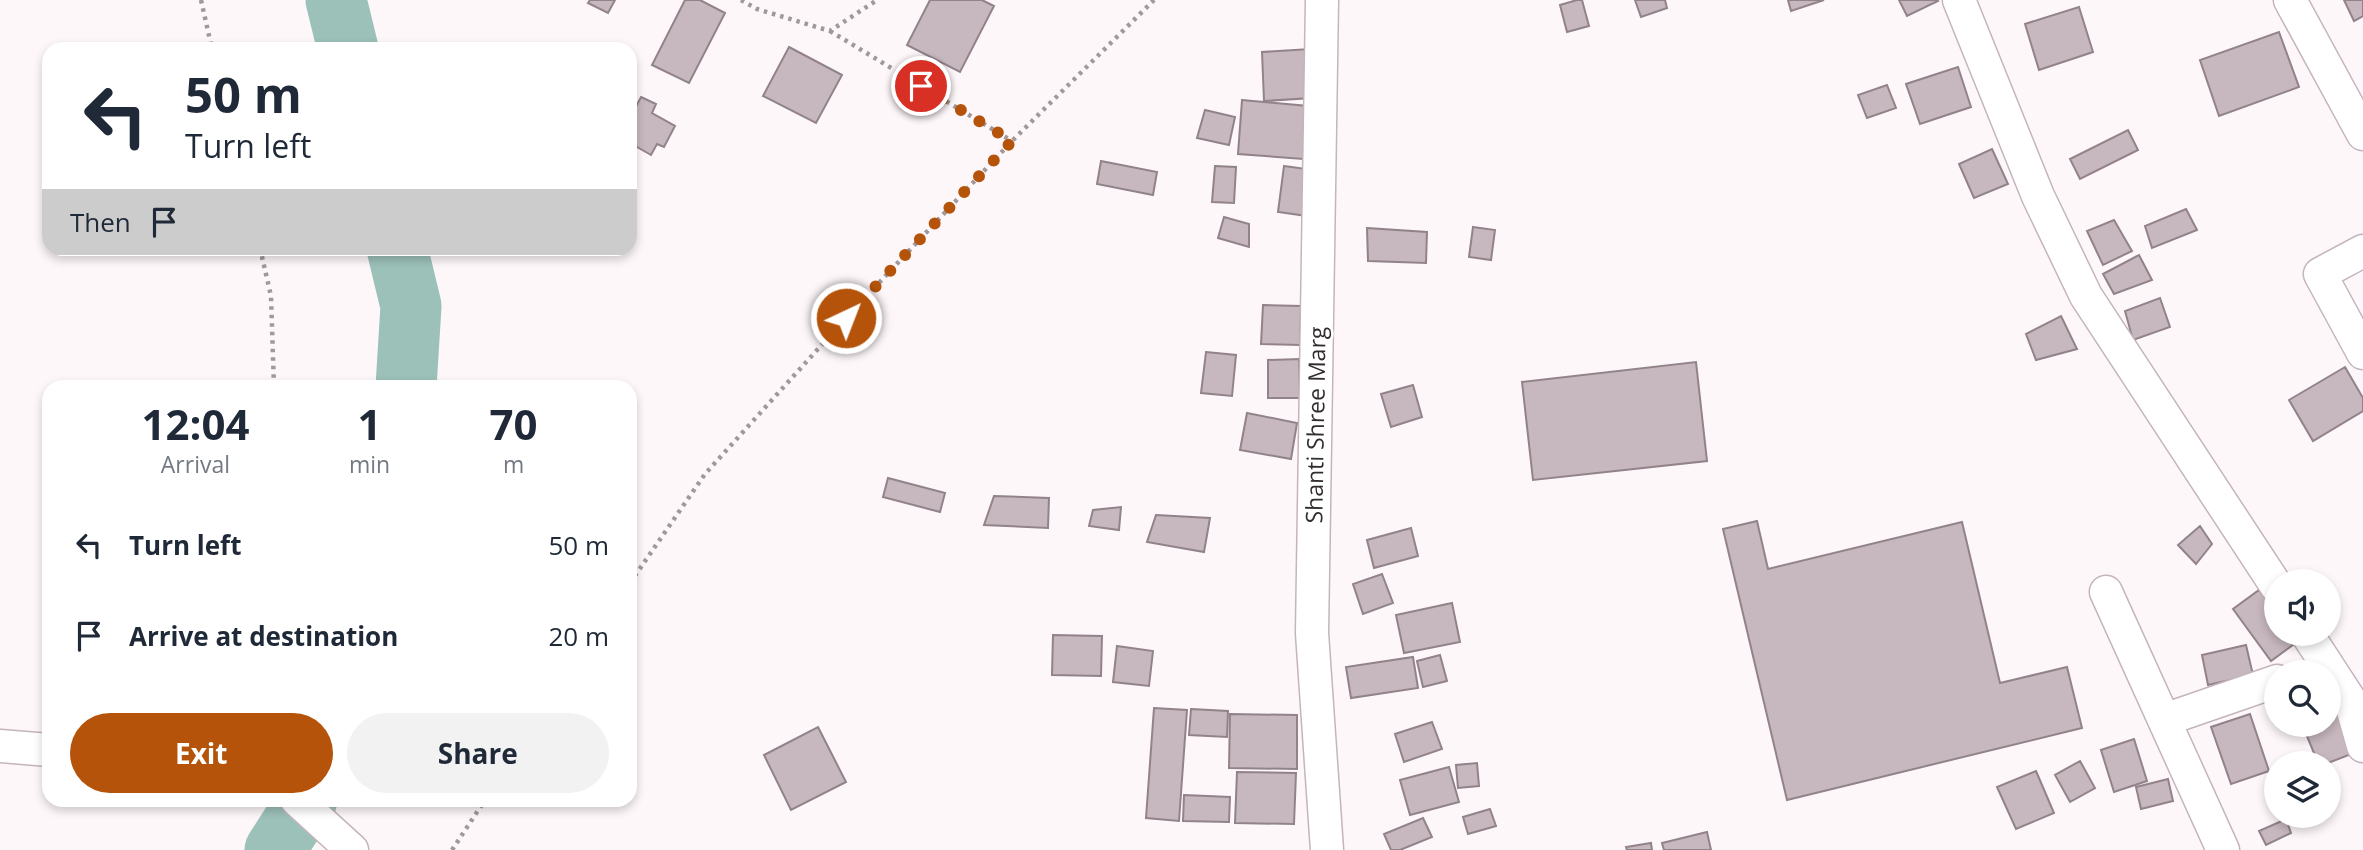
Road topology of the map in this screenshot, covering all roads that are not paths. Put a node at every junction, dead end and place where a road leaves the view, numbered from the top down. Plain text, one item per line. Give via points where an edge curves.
1 (1322, 0) edge
2 (1959, 0) edge
3 (2290, 0) edge
4 (2363, 134) edge
5 (2363, 251) edge
6 (2363, 353) edge
7 (2265, 569) edge
8 (2106, 592) dead end
9 (2264, 685) edge
10 (2341, 692) edge
11 (2164, 720) junction
12 (0, 746) edge
13 (2363, 746) edge
14 (42, 749) edge
15 (305, 807) edge
16 (352, 850) edge
17 (1327, 850) edge
18 (2223, 850) edge

1 - 17 street, Shanti Shree Marg via 1312,633
2 - 7 street via 2038,196 2086,296
3 - 4 street
5 - 6 street via 2320,274
8 - 11 street
9 - 11 street
10 - 13 street via 2350,700
11 - 18 street
12 - 14 street
15 - 16 street

